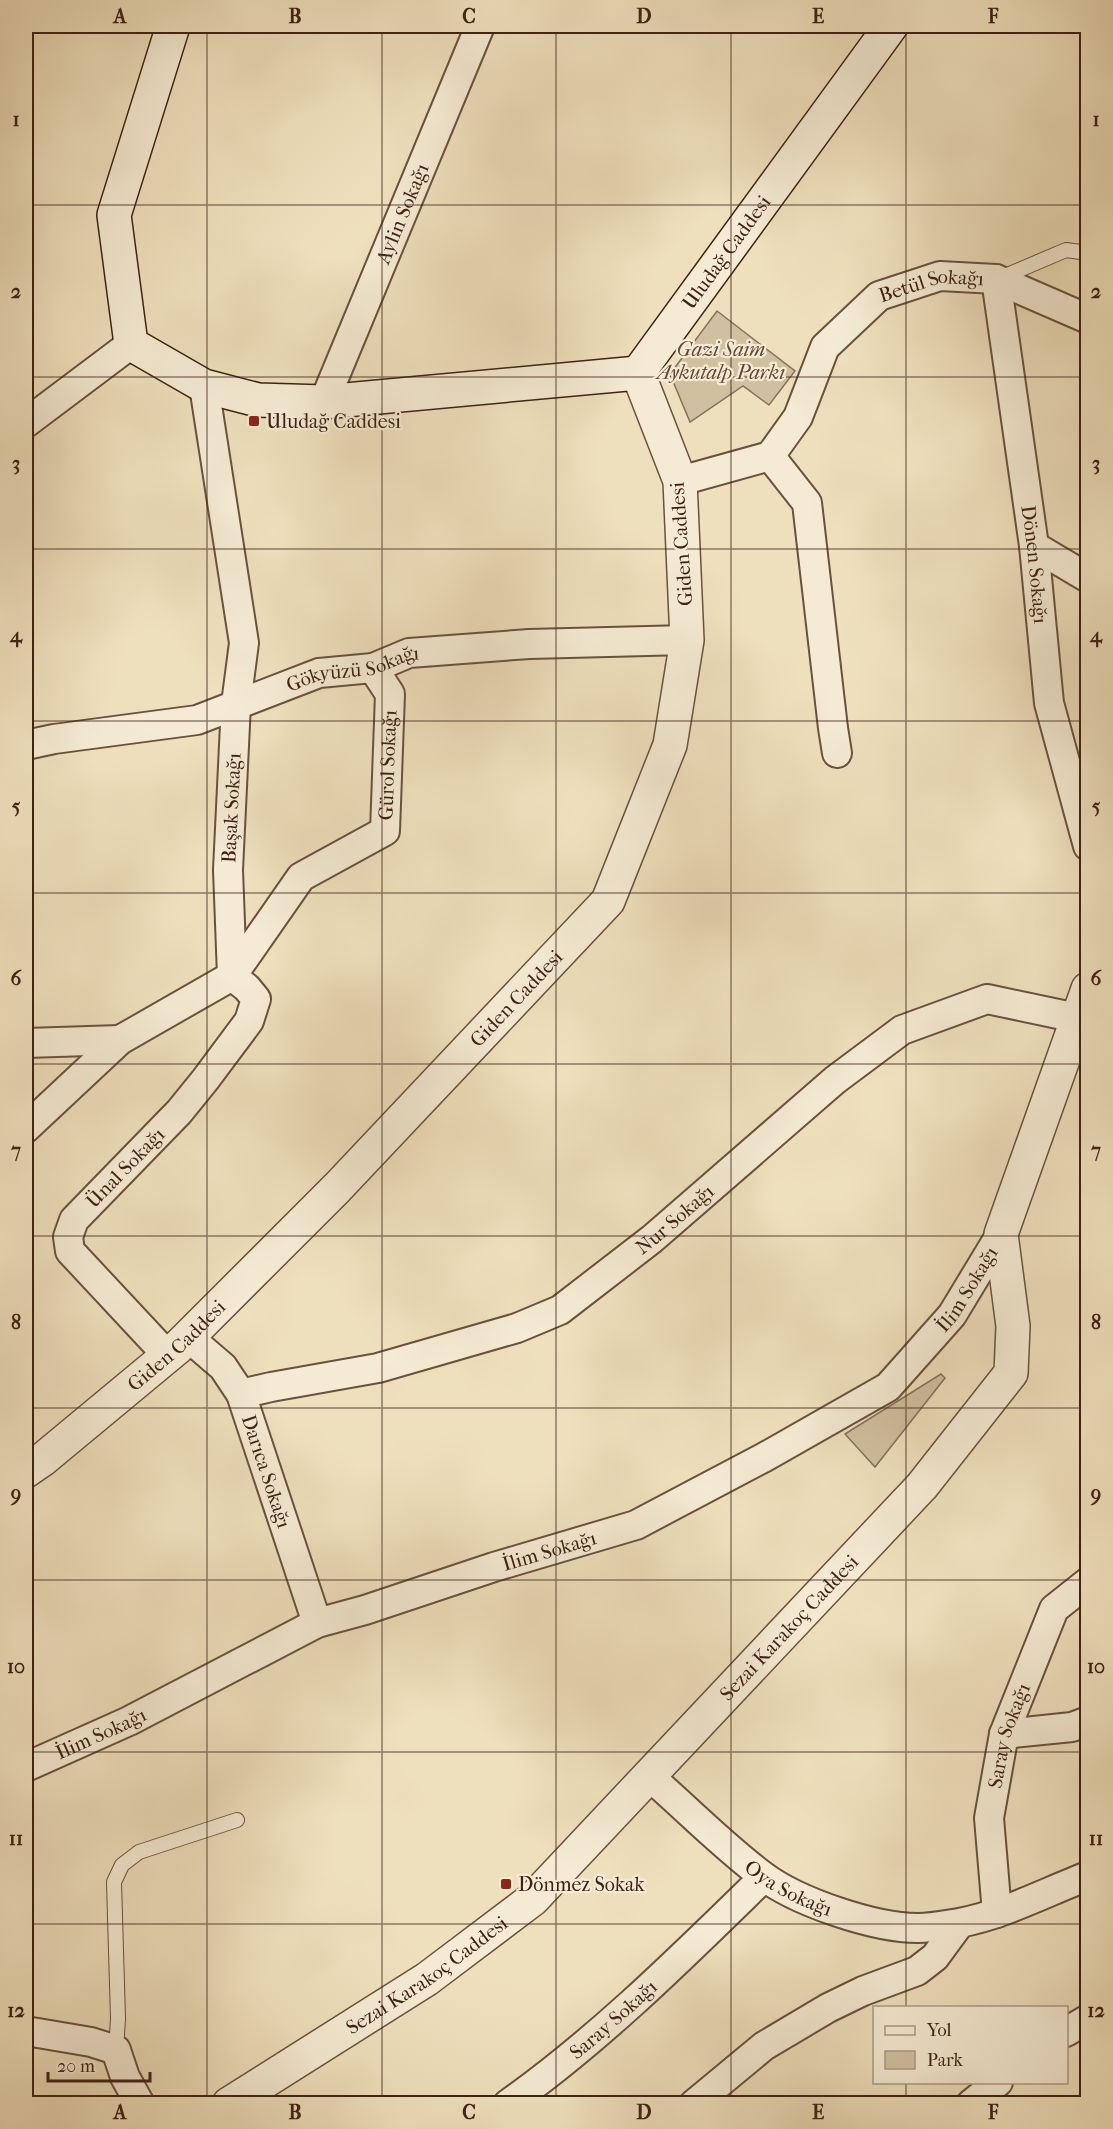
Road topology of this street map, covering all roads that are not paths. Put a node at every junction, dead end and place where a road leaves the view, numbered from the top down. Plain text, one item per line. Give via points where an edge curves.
1 (173, 26) edge
2 (480, 26) edge
3 (891, 26) edge
4 (1088, 253) edge
5 (996, 279) junction
6 (1088, 319) edge
7 (131, 344) junction
8 (639, 373) junction
9 (204, 386) junction
10 (324, 402) junction
11 (26, 423) edge
12 (770, 456) junction
13 (680, 481) junction
14 (1034, 546) junction
15 (1088, 578) edge
16 (687, 640) junction
17 (373, 668) junction
18 (236, 704) junction
19 (26, 745) edge
20 (837, 753) dead end
21 (1088, 846) edge
22 (232, 976) junction
23 (1082, 1004) edge
24 (120, 1040) junction
25 (26, 1042) edge
26 (26, 1128) edge
27 (1001, 1234) junction
28 (178, 1346) junction
29 (241, 1394) junction
30 (26, 1471) edge
31 (1088, 1582) edge
32 (317, 1623) junction
33 (1088, 1721) edge
34 (1004, 1734) junction
35 (26, 1767) edge
36 (649, 1776) junction
37 (237, 1820) dead end
38 (1088, 1876) edge
39 (764, 1877) junction
40 (997, 1913) junction
41 (960, 1923) junction
42 (1088, 2019) edge
43 (26, 2031) edge
44 (1068, 2031) edge
45 (116, 2050) junction
46 (995, 2084) edge
47 (140, 2103) edge
48 (229, 2103) edge
49 (508, 2103) edge
50 (694, 2103) edge
51 (971, 2103) edge

1 - 7 street via 114,215
2 - 10 street, Aylin Sokağı
3 - 8 street, Uludağ Caddesi
4 - 5 lane via 1066,250
5 - 6 street, Betül Sokağı
5 - 12 street, Betül Sokağı via 940,276 879,296 825,347 798,417
5 - 14 street, Dönen Sokağı
7 - 9 street
7 - 11 street
8 - 10 street
8 - 13 street, Giden Caddesi
9 - 10 street via 258,400
9 - 18 street, Başak Sokağı via 244,643
12 - 13 street
12 - 20 street via 807,503
13 - 16 street, Giden Caddesi
14 - 15 street
14 - 21 street, Dönen Sokağı via 1049,703
16 - 17 street, Gökyüzü Sokağı via 409,653
16 - 28 street, Giden Caddesi via 670,745 608,901 338,1188
17 - 18 street, Gökyüzü Sokağı via 319,673
17 - 22 street, Gürol Sokağı via 390,694 385,831 301,877
18 - 19 street, Gökyüzü Sokağı via 197,720
18 - 22 street, Başak Sokağı via 228,870
22 - 24 street
22 - 28 street, Ünal Sokağı via 255,999 249,1021 178,1112 74,1220 68,1237 70,1251
23 - 27 street, Sezai Karakoç Caddesi
23 - 29 street, Nur Sokağı via 987,999 902,1030 835,1080 652,1239 560,1310 517,1328 378,1368
24 - 25 street
24 - 26 street
27 - 32 street, İlim Sokağı via 952,1315 888,1387 636,1525
27 - 36 street, Sezai Karakoç Caddesi via 1013,1326 1011,1372 922,1486
28 - 29 street, Darıca Sokağı via 224,1367
28 - 30 street, Giden Caddesi
29 - 32 street, Darıca Sokağı
31 - 34 street, Saray Sokağı via 1054,1609
32 - 35 street, İlim Sokağı via 129,1721
33 - 34 street
34 - 40 street, Saray Sokağı via 989,1818
36 - 39 street, Oya Sokağı
36 - 48 street, Sezai Karakoç Caddesi via 533,1899 427,1979
37 - 45 lane via 139,1852 122,1866 114,1882
38 - 40 street, Oya Sokağı
39 - 41 street, Oya Sokağı via 836,1912 873,1922 917,1928
39 - 49 street, Saray Sokağı via 656,1982 547,2076
40 - 41 street, Oya Sokağı
41 - 50 street via 935,1957 917,1971 819,2013 764,2046
42 - 44 street
43 - 45 street
45 - 47 street via 124,2077
46 - 51 street

